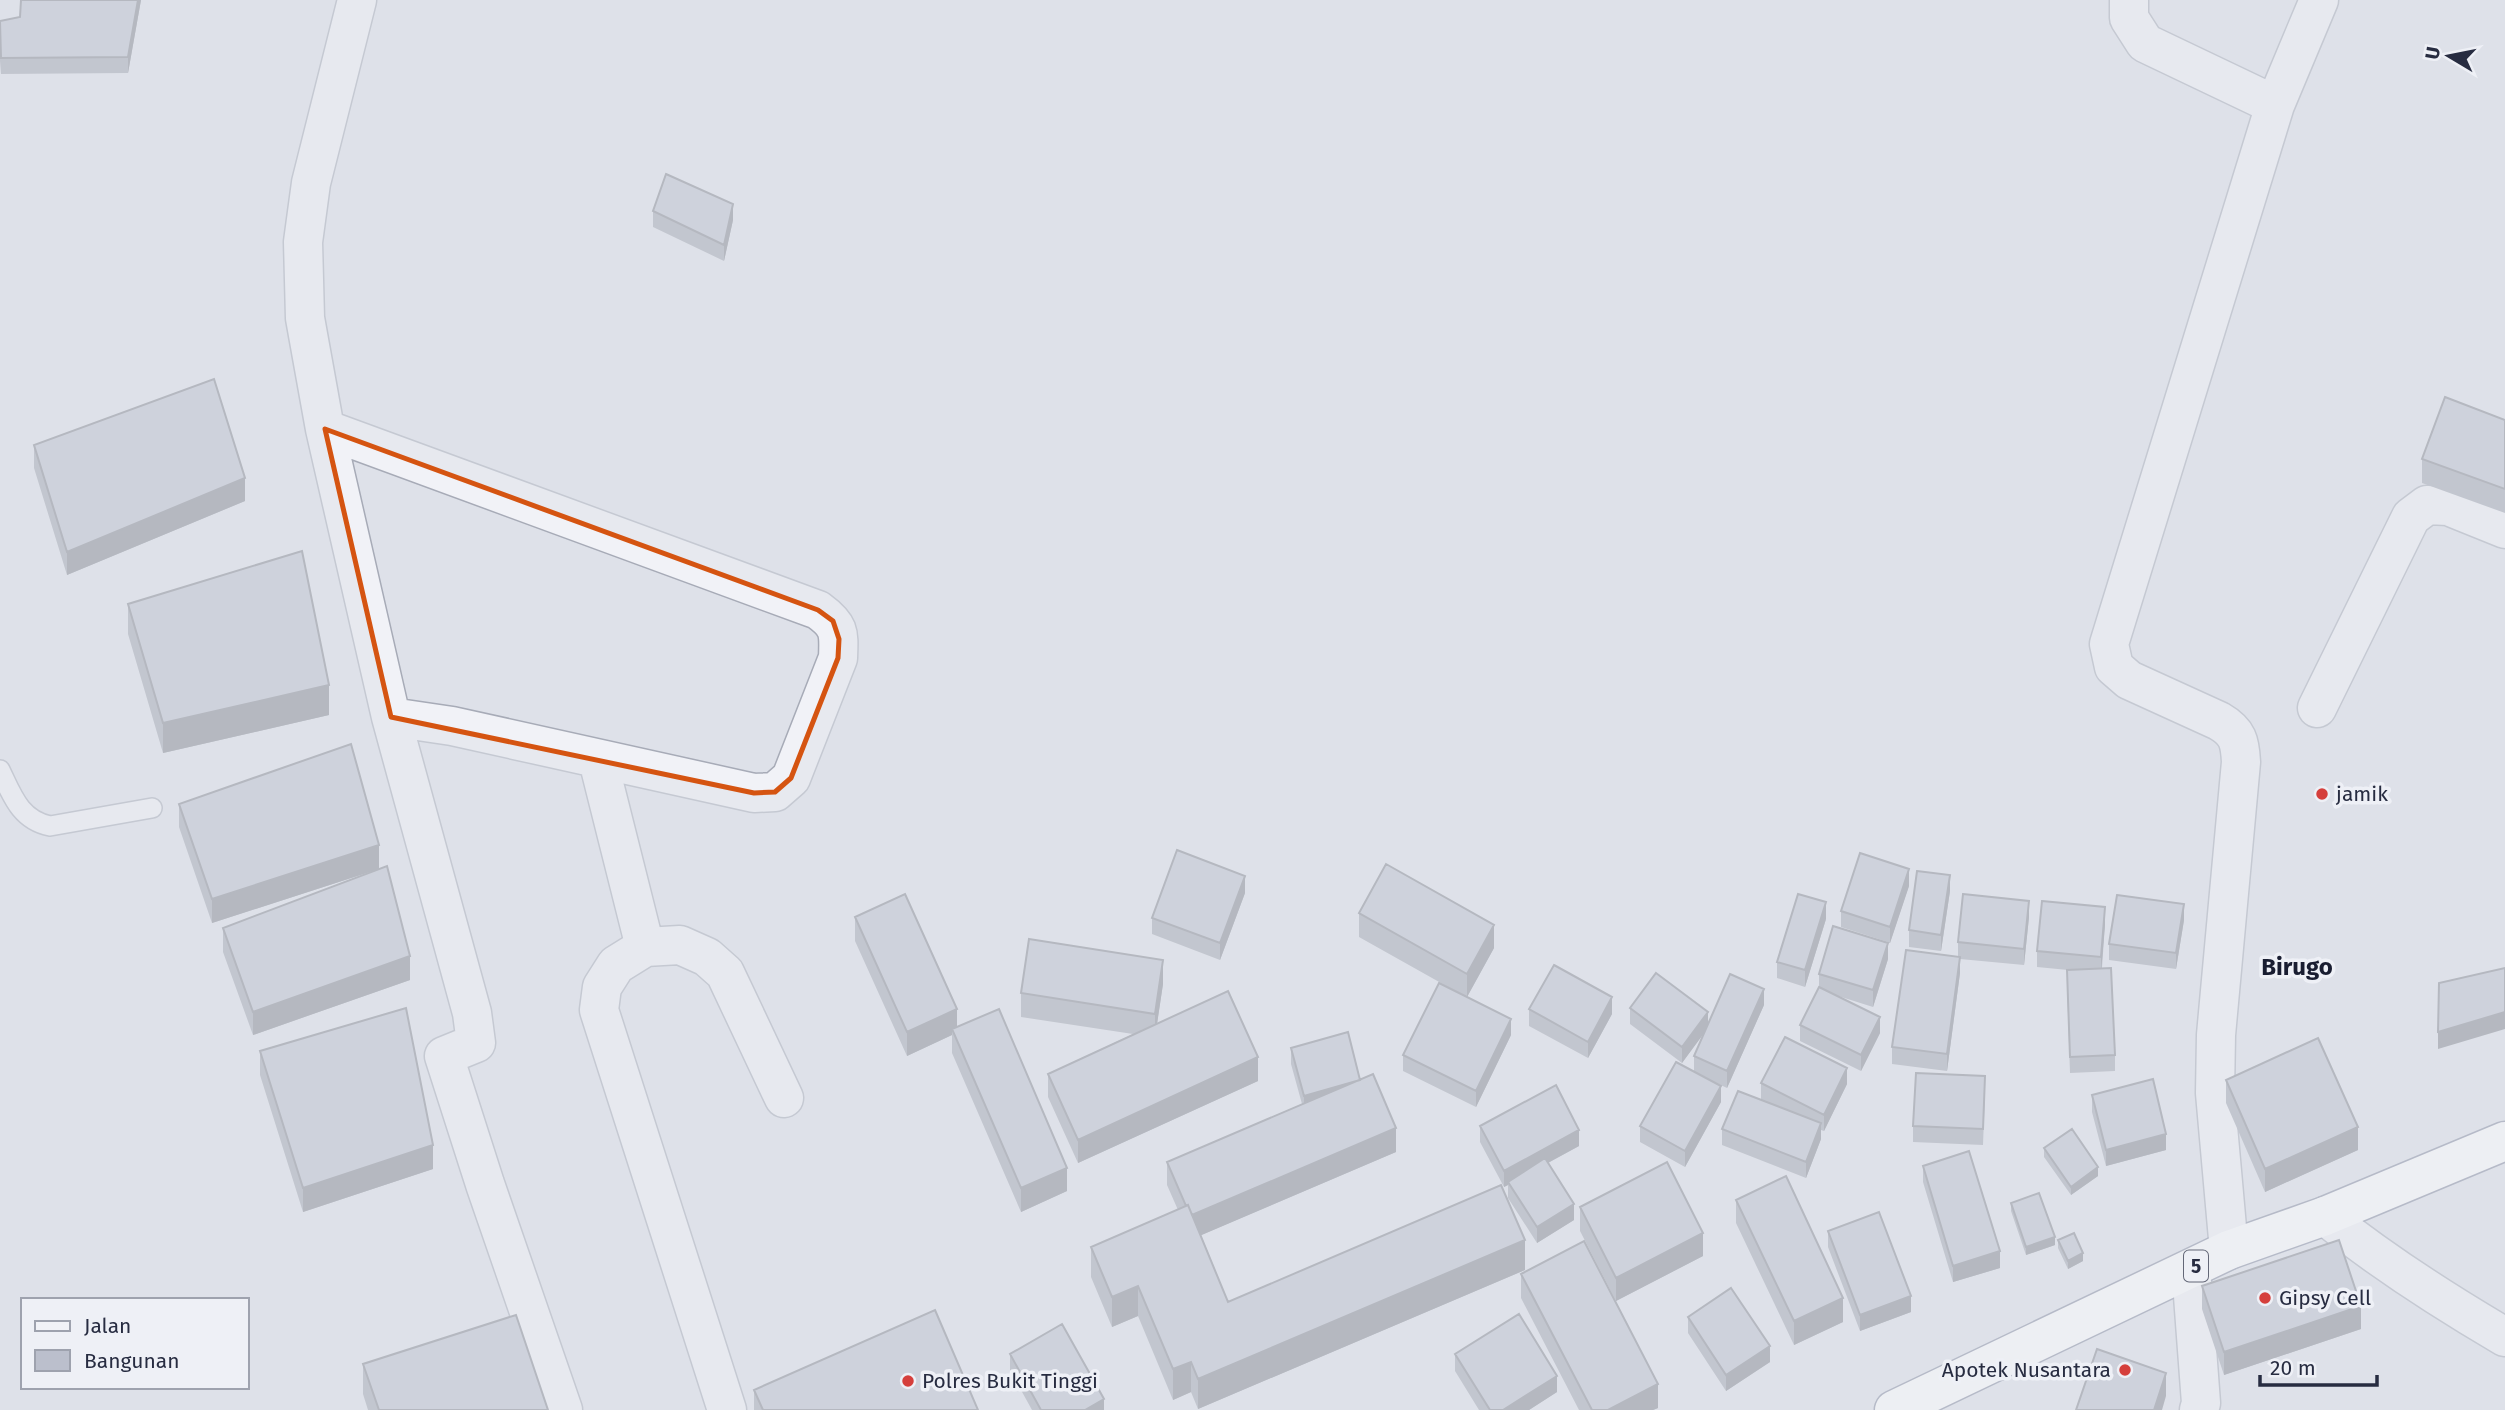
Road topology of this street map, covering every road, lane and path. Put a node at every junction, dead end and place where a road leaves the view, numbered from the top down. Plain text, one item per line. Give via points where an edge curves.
1 (357, 0) edge
2 (2129, 0) edge
3 (2319, 0) edge
4 (2275, 105) junction
5 (325, 429) junction
6 (2505, 529) edge
7 (2317, 708) dead end
8 (391, 717) junction
9 (597, 760) junction
10 (0, 770) edge
11 (152, 808) dead end
12 (646, 947) junction
13 (784, 1098) dead end
14 (2505, 1141) edge
15 (2325, 1216) junction
16 (2229, 1250) junction
17 (2191, 1269) junction
18 (2505, 1337) edge
19 (563, 1410) edge
20 (727, 1410) edge
21 (1894, 1410) edge
22 (2199, 1410) edge

1 - 5 street via 311,183 303,242 305,318
2 - 4 street via 2129,18 2145,43
3 - 4 street
4 - 16 street via 2109,644 2114,667 2129,680 2231,727 2240,741 2216,1058
5 - 8 street
5 - 9 street via 818,610 834,621 838,657 791,778 775,792 754,793
6 - 7 street via 2448,506 2427,505 2412,517
8 - 9 street via 452,726
8 - 19 street via 472,1013 476,1043 444,1056
9 - 12 street
10 - 11 lane via 15,802 39,824 50,826
12 - 13 street via 680,945 707,957 725,973
12 - 20 street via 616,965 602,987 600,1010
14 - 15 highway, 5
15 - 16 highway, 5
15 - 18 street via 2431,1294
16 - 17 highway, 5
17 - 21 highway, 5
17 - 22 street

